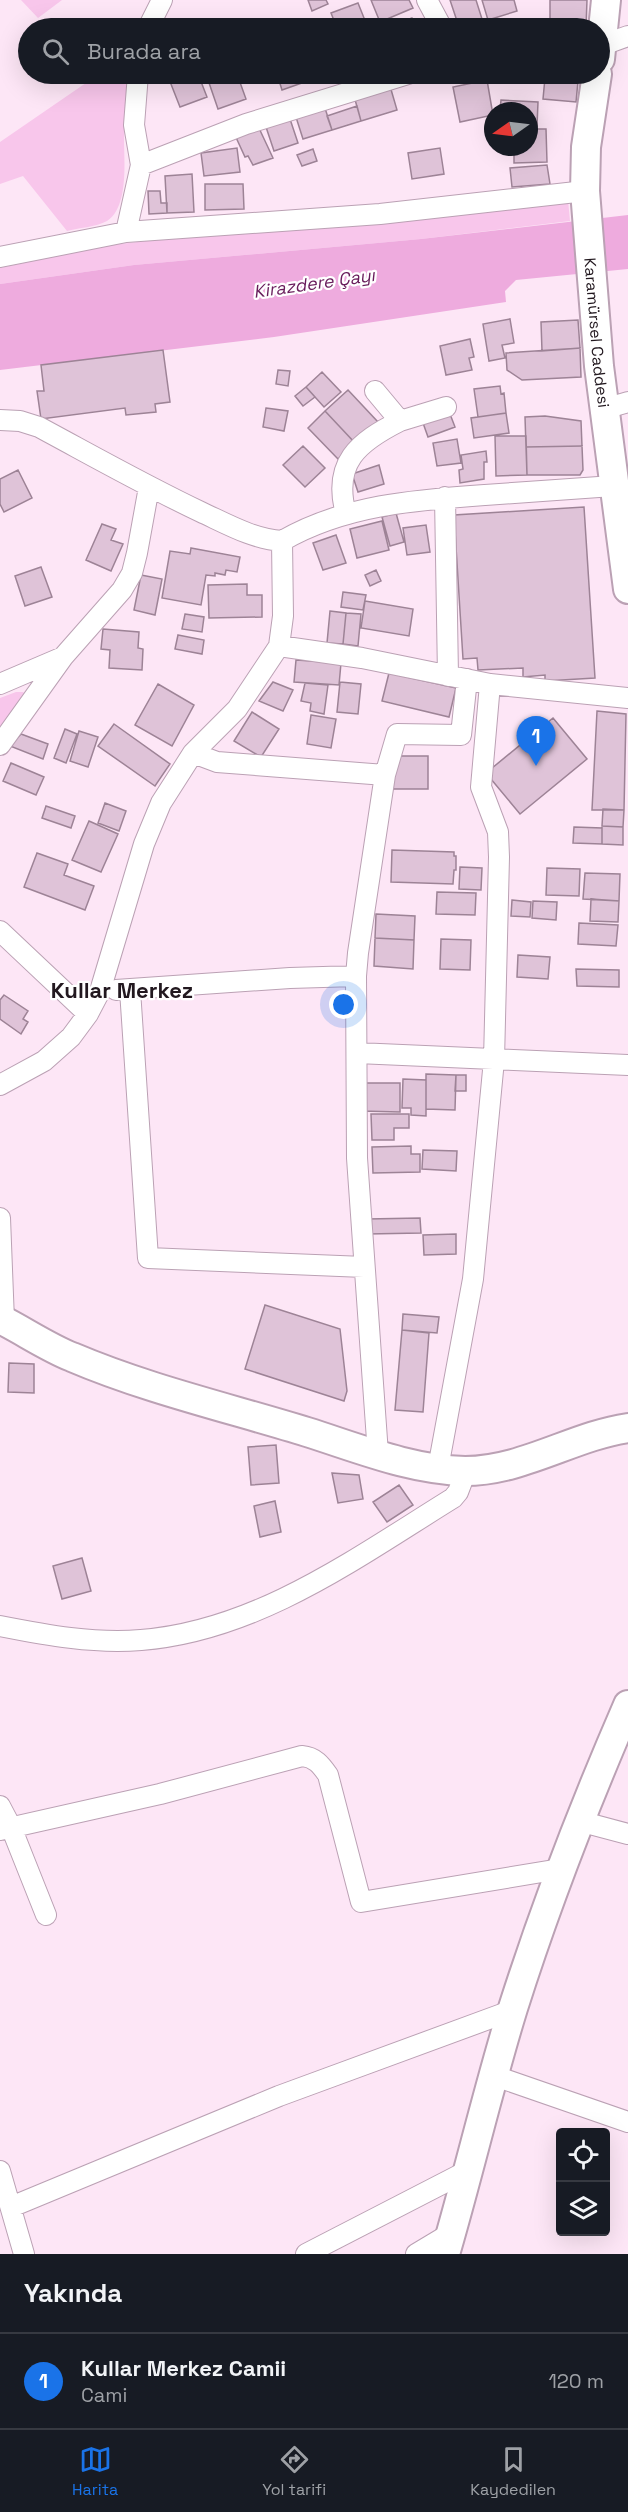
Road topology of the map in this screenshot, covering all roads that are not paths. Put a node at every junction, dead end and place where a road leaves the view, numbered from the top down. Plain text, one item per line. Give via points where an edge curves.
1 (162, 0) edge
2 (427, 0) edge
3 (606, 0) edge
4 (153, 18) edge
5 (437, 18) edge
6 (604, 18) edge
7 (628, 36) edge
8 (610, 45) edge
9 (137, 84) edge
10 (376, 84) edge
11 (595, 84) edge
12 (141, 165) junction
13 (585, 191) junction
14 (126, 232) junction
15 (0, 257) edge
16 (375, 391) dead end
17 (616, 405) edge
18 (446, 407) dead end
19 (0, 420) edge
20 (400, 421) junction
21 (613, 486) junction
22 (149, 487) junction
23 (445, 497) junction
24 (346, 514) junction
25 (282, 541) junction
26 (628, 589) edge
27 (279, 646) junction
28 (63, 657) junction
29 (458, 678) junction
30 (0, 684) edge
31 (490, 684) junction
32 (628, 698) edge
33 (0, 745) edge
34 (193, 753) junction
35 (386, 775) junction
36 (0, 931) edge
37 (356, 976) junction
38 (130, 990) junction
39 (100, 991) junction
40 (88, 1014) junction
41 (357, 1053) junction
42 (494, 1060) junction
43 (628, 1065) edge
44 (0, 1085) edge
45 (0, 1218) edge
46 (364, 1267) junction
47 (2, 1320) edge
48 (628, 1428) edge
49 (378, 1454) junction
50 (438, 1468) junction
51 (466, 1471) junction
52 (0, 1626) edge
53 (628, 1705) edge
54 (0, 1806) edge
55 (579, 1821) junction
56 (6, 1829) edge
57 (628, 1834) edge
58 (560, 1869) junction
59 (46, 1915) dead end
60 (513, 2010) junction
61 (495, 2076) junction
62 (628, 2122) edge
63 (469, 2170) junction
64 (0, 2171) edge
65 (11, 2207) junction
66 (448, 2244) edge
67 (24, 2254) edge
68 (306, 2254) edge
69 (416, 2254) edge

1 - 4 street
2 - 5 street
3 - 6 main road
7 - 8 street
9 - 12 street via 134,125
10 - 12 street via 246,124
11 - 13 main road, Karamürsel Caddesi via 586,147
12 - 14 street
13 - 14 street via 380,214
13 - 17 main road, Karamürsel Caddesi via 593,301
14 - 15 street
16 - 20 street
17 - 21 main road, Karamürsel Caddesi
18 - 20 street
19 - 22 street via 39,427
20 - 24 street via 376,433 349,459 341,484
21 - 23 street
21 - 26 main road, Karamürsel Caddesi
22 - 25 street via 242,531
22 - 28 street via 132,573 122,590
23 - 24 street
23 - 29 street
24 - 25 street via 308,526
25 - 27 street via 283,616
27 - 29 street
27 - 34 street via 237,710
28 - 30 street
28 - 33 street
29 - 31 street
29 - 35 street via 461,735 397,734
31 - 32 street
31 - 42 street via 481,787 498,832
34 - 35 street via 217,762
34 - 39 street via 161,803 144,844
35 - 37 street
36 - 40 street
37 - 38 street
37 - 41 street
38 - 39 street
38 - 46 street via 148,1258
39 - 40 street
40 - 44 street via 44,1061
41 - 42 street
41 - 46 street via 357,1158
42 - 43 street
42 - 50 street via 473,1279
45 - 47 street
46 - 49 street
47 - 49 main road via 53,1349 103,1370
48 - 51 main road via 500,1467
49 - 50 main road
50 - 51 main road
51 - 52 street via 453,1498 280,1601 238,1620 171,1636 125,1641 73,1638
53 - 55 main road
54 - 56 street
55 - 57 street
55 - 58 main road
56 - 58 street via 307,1757 321,1764 331,1784 361,1902
56 - 59 street
58 - 60 main road
60 - 61 main road
60 - 65 street via 279,2096
61 - 62 street
61 - 63 main road
63 - 66 main road
63 - 68 street
64 - 65 street
65 - 67 street
66 - 69 street

